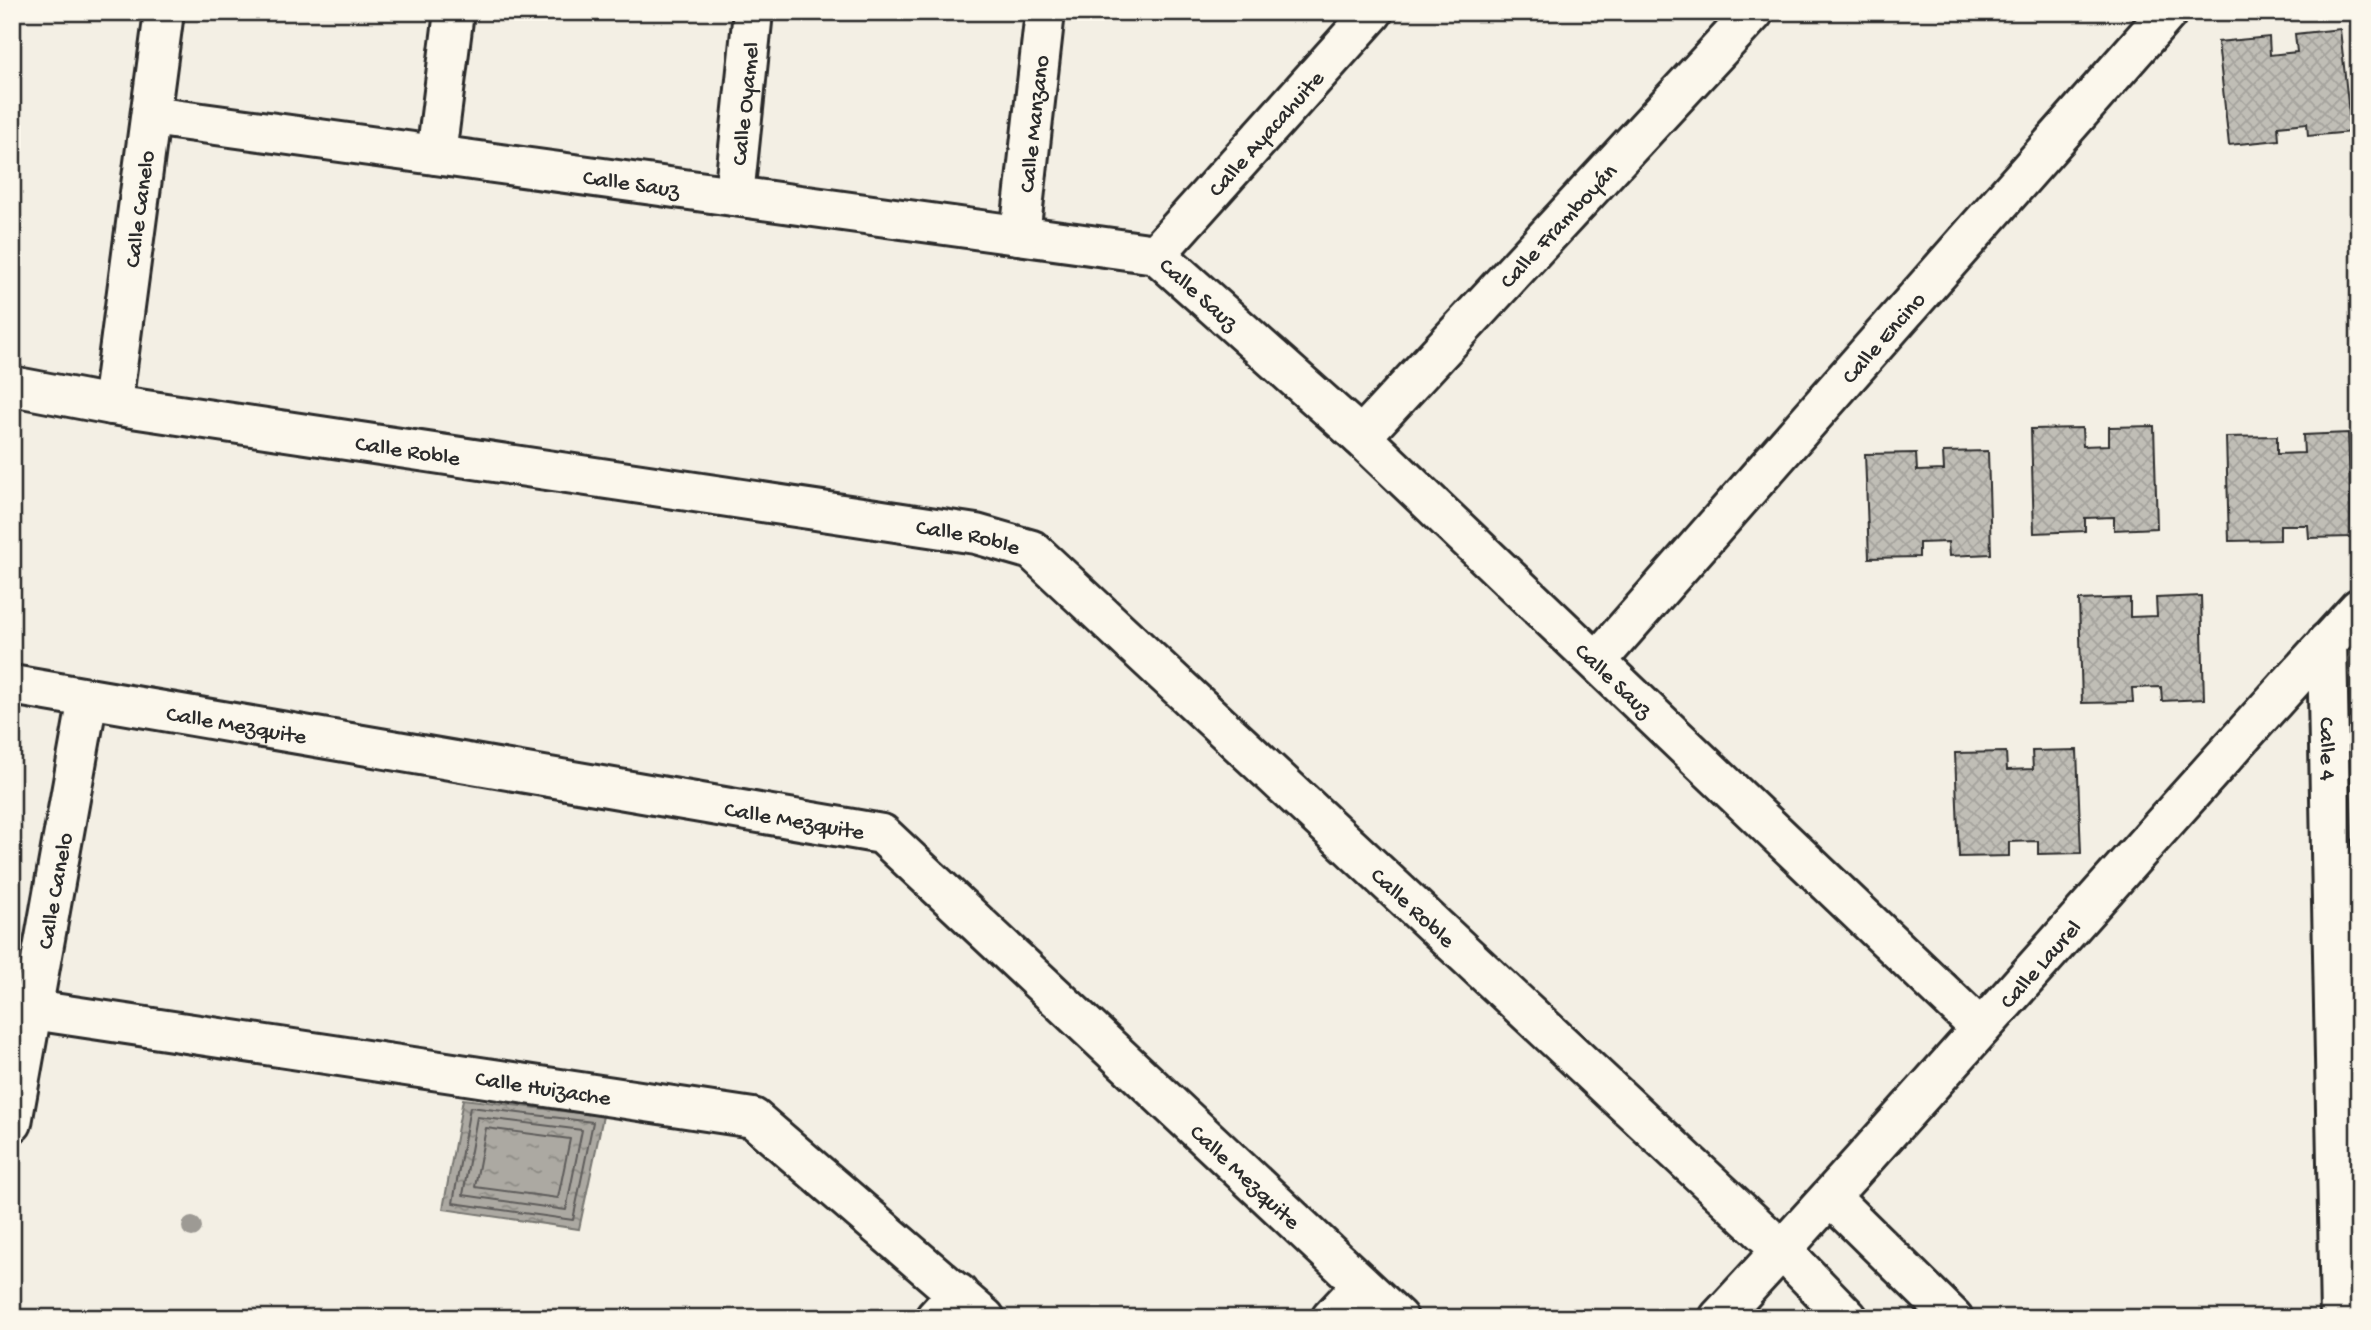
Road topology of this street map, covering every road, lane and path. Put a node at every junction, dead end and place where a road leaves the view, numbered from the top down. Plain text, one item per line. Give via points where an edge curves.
1 (164, 12) edge
2 (454, 12) edge
3 (753, 12) edge
4 (1045, 12) edge
5 (1373, 12) edge
6 (1754, 12) edge
7 (2168, 12) edge
8 (151, 116) junction
9 (436, 155) junction
10 (734, 196) junction
11 (1020, 235) junction
12 (1156, 254) junction
13 (12, 386) edge
14 (112, 404) junction
15 (1360, 436) junction
16 (2359, 608) edge
17 (2328, 642) junction
18 (1597, 661) junction
19 (12, 685) edge
20 (88, 698) junction
21 (33, 1010) junction
22 (1980, 1028) junction
23 (12, 1124) edge
24 (1830, 1198) junction
25 (1782, 1250) junction
26 (1362, 1285) junction
27 (959, 1309) edge
28 (1331, 1318) edge
29 (1398, 1318) edge
30 (1719, 1318) edge
31 (1848, 1318) edge
32 (1953, 1318) edge
33 (2340, 1318) edge

1 - 8 street, Calle Canelo
2 - 9 street
3 - 10 street, Calle Oyamel
4 - 11 street, Calle Manzano
5 - 12 street, Calle Ayacahuite
6 - 15 street, Calle Framboyán
7 - 18 street, Calle Encino
8 - 9 street, Calle Sauz
8 - 14 street, Calle Canelo
9 - 10 street, Calle Sauz
10 - 11 street, Calle Sauz
11 - 12 street, Calle Sauz
12 - 15 street, Calle Sauz
13 - 14 street, Calle Roble
14 - 25 street, Calle Roble via 976,534 1032,550
15 - 18 street, Calle Sauz
16 - 17 street, Calle Laurel
17 - 22 street, Calle Laurel
17 - 33 street, Calle 4
18 - 22 street, Calle Sauz
19 - 20 street, Calle Mezquite
20 - 21 street, Calle Canelo
20 - 26 street, Calle Mezquite via 882,834
21 - 23 street, Calle Canelo
21 - 27 street, Calle Huizache via 753,1118
22 - 24 street, Calle Laurel
24 - 25 street, Calle Laurel
24 - 32 street
25 - 30 street, Calle Laurel
25 - 31 street, Calle Roble
26 - 28 street
26 - 29 street, Calle Mezquite

